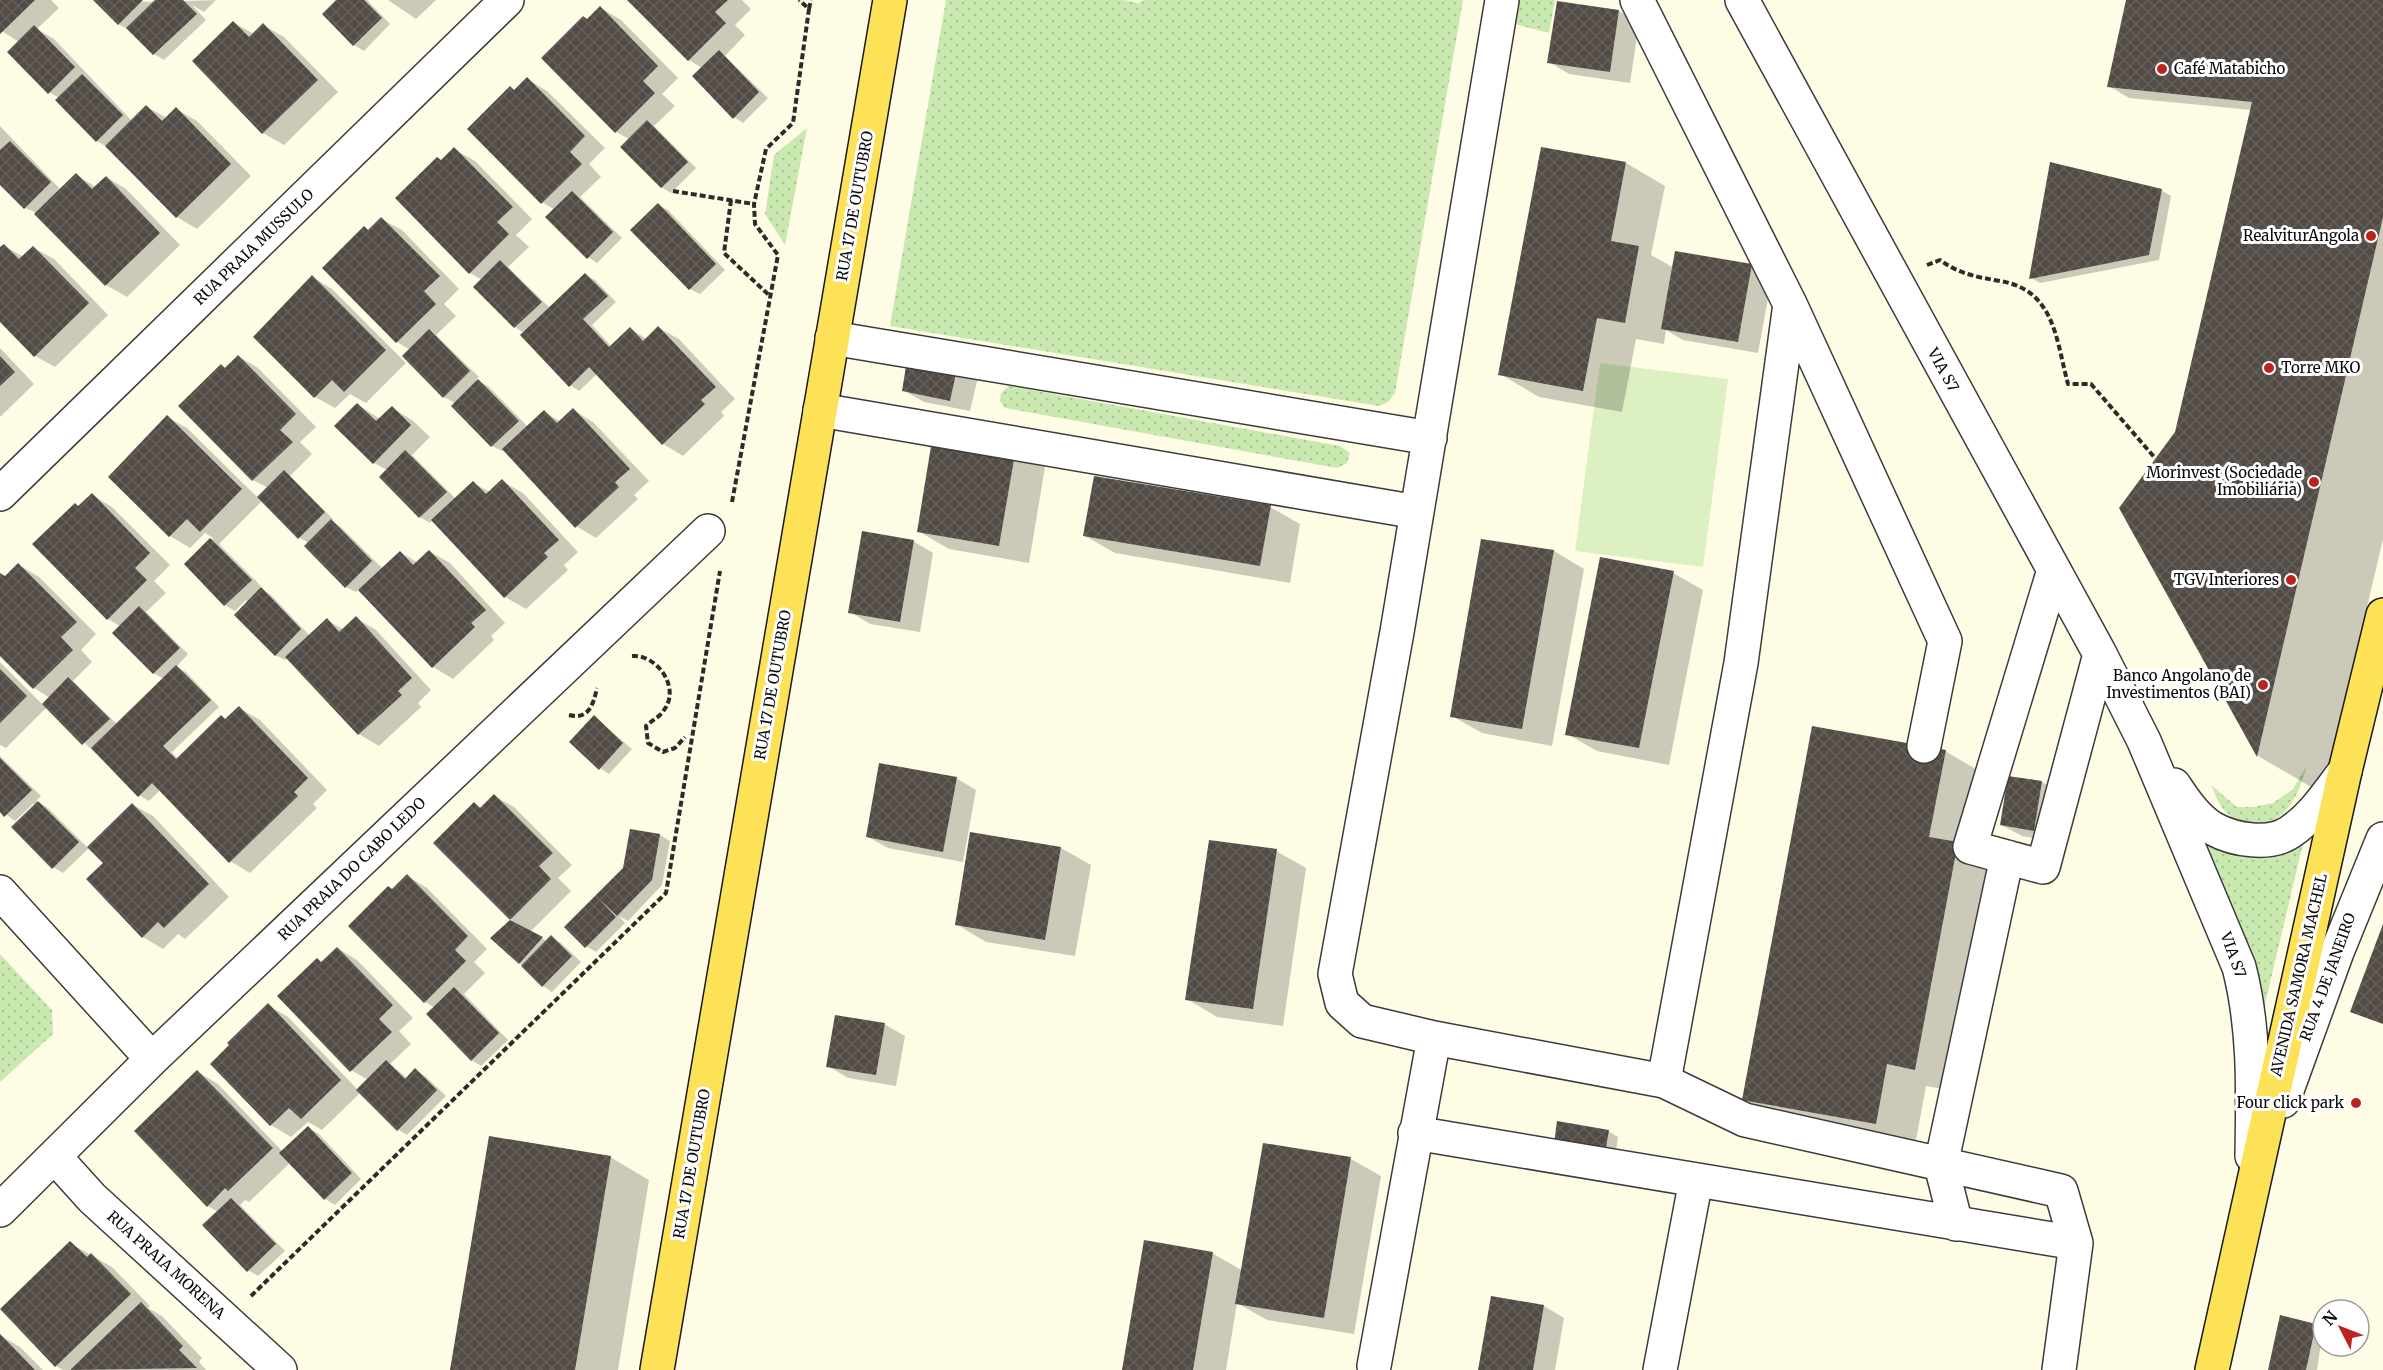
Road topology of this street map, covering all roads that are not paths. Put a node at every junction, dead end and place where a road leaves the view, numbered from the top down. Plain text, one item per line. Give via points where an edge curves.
1 (507, 0) edge
2 (890, 0) edge
3 (1502, 0) edge
4 (1637, 0) edge
5 (1742, 0) edge
6 (1790, 304) junction
7 (832, 338) junction
8 (820, 410) junction
9 (1430, 438) junction
10 (0, 494) edge
11 (1417, 512) junction
12 (708, 531) dead end
13 (2053, 573) junction
14 (2383, 615) edge
15 (2100, 654) junction
16 (2144, 741) junction
17 (1924, 746) dead end
18 (2345, 771) junction
19 (2383, 839) edge
20 (2007, 857) junction
21 (0, 892) edge
22 (1434, 1038) junction
23 (152, 1059) junction
24 (1664, 1081) junction
25 (1415, 1133) junction
26 (55, 1157) junction
27 (1941, 1164) junction
28 (1696, 1180) junction
29 (2252, 1185) junction
30 (0, 1210) edge
31 (1956, 1224) junction
32 (2076, 1243) junction
33 (1374, 1366) dead end
34 (280, 1370) edge
35 (657, 1370) edge
36 (1660, 1370) edge
37 (2059, 1370) edge
38 (2211, 1370) edge

1 - 10 street, RUA PRAIA MUSSULO
2 - 7 main road, RUA 17 DE OUTUBRO
3 - 9 street
4 - 6 street
5 - 13 street, VIA S7
6 - 17 street via 1945,641
6 - 24 street via 1741,663
7 - 8 main road, RUA 17 DE OUTUBRO
7 - 9 street
8 - 11 street
8 - 35 main road, RUA 17 DE OUTUBRO
9 - 11 street
11 - 22 street via 1335,974 1342,1003 1362,1020
12 - 23 street, RUA PRAIA DO CABO LEDO
13 - 15 street, VIA S7
13 - 20 street via 1970,847
14 - 18 main road, AVENIDA SAMORA MACHEL
15 - 16 street, VIA S7
15 - 20 street via 2043,867
16 - 18 street, VIA S7 via 2188,806 2212,829 2238,837 2264,840 2288,834 2311,814
16 - 29 street, VIA S7 via 2239,967 2247,1000 2253,1062
18 - 29 main road, AVENIDA SAMORA MACHEL
19 - 29 street, RUA 4 DE JANEIRO via 2337,952
20 - 27 street
21 - 23 street
22 - 24 street
22 - 25 street
23 - 26 street, RUA PRAIA DO CABO LEDO
24 - 27 street via 1745,1120
25 - 28 street
25 - 33 street
26 - 30 street, RUA PRAIA DO CABO LEDO
26 - 34 street, RUA PRAIA MORENA via 92,1198
27 - 31 street
27 - 32 street via 2061,1191
28 - 31 street
28 - 36 street
29 - 38 main road, AVENIDA SAMORA MACHEL
31 - 32 street
32 - 37 street

